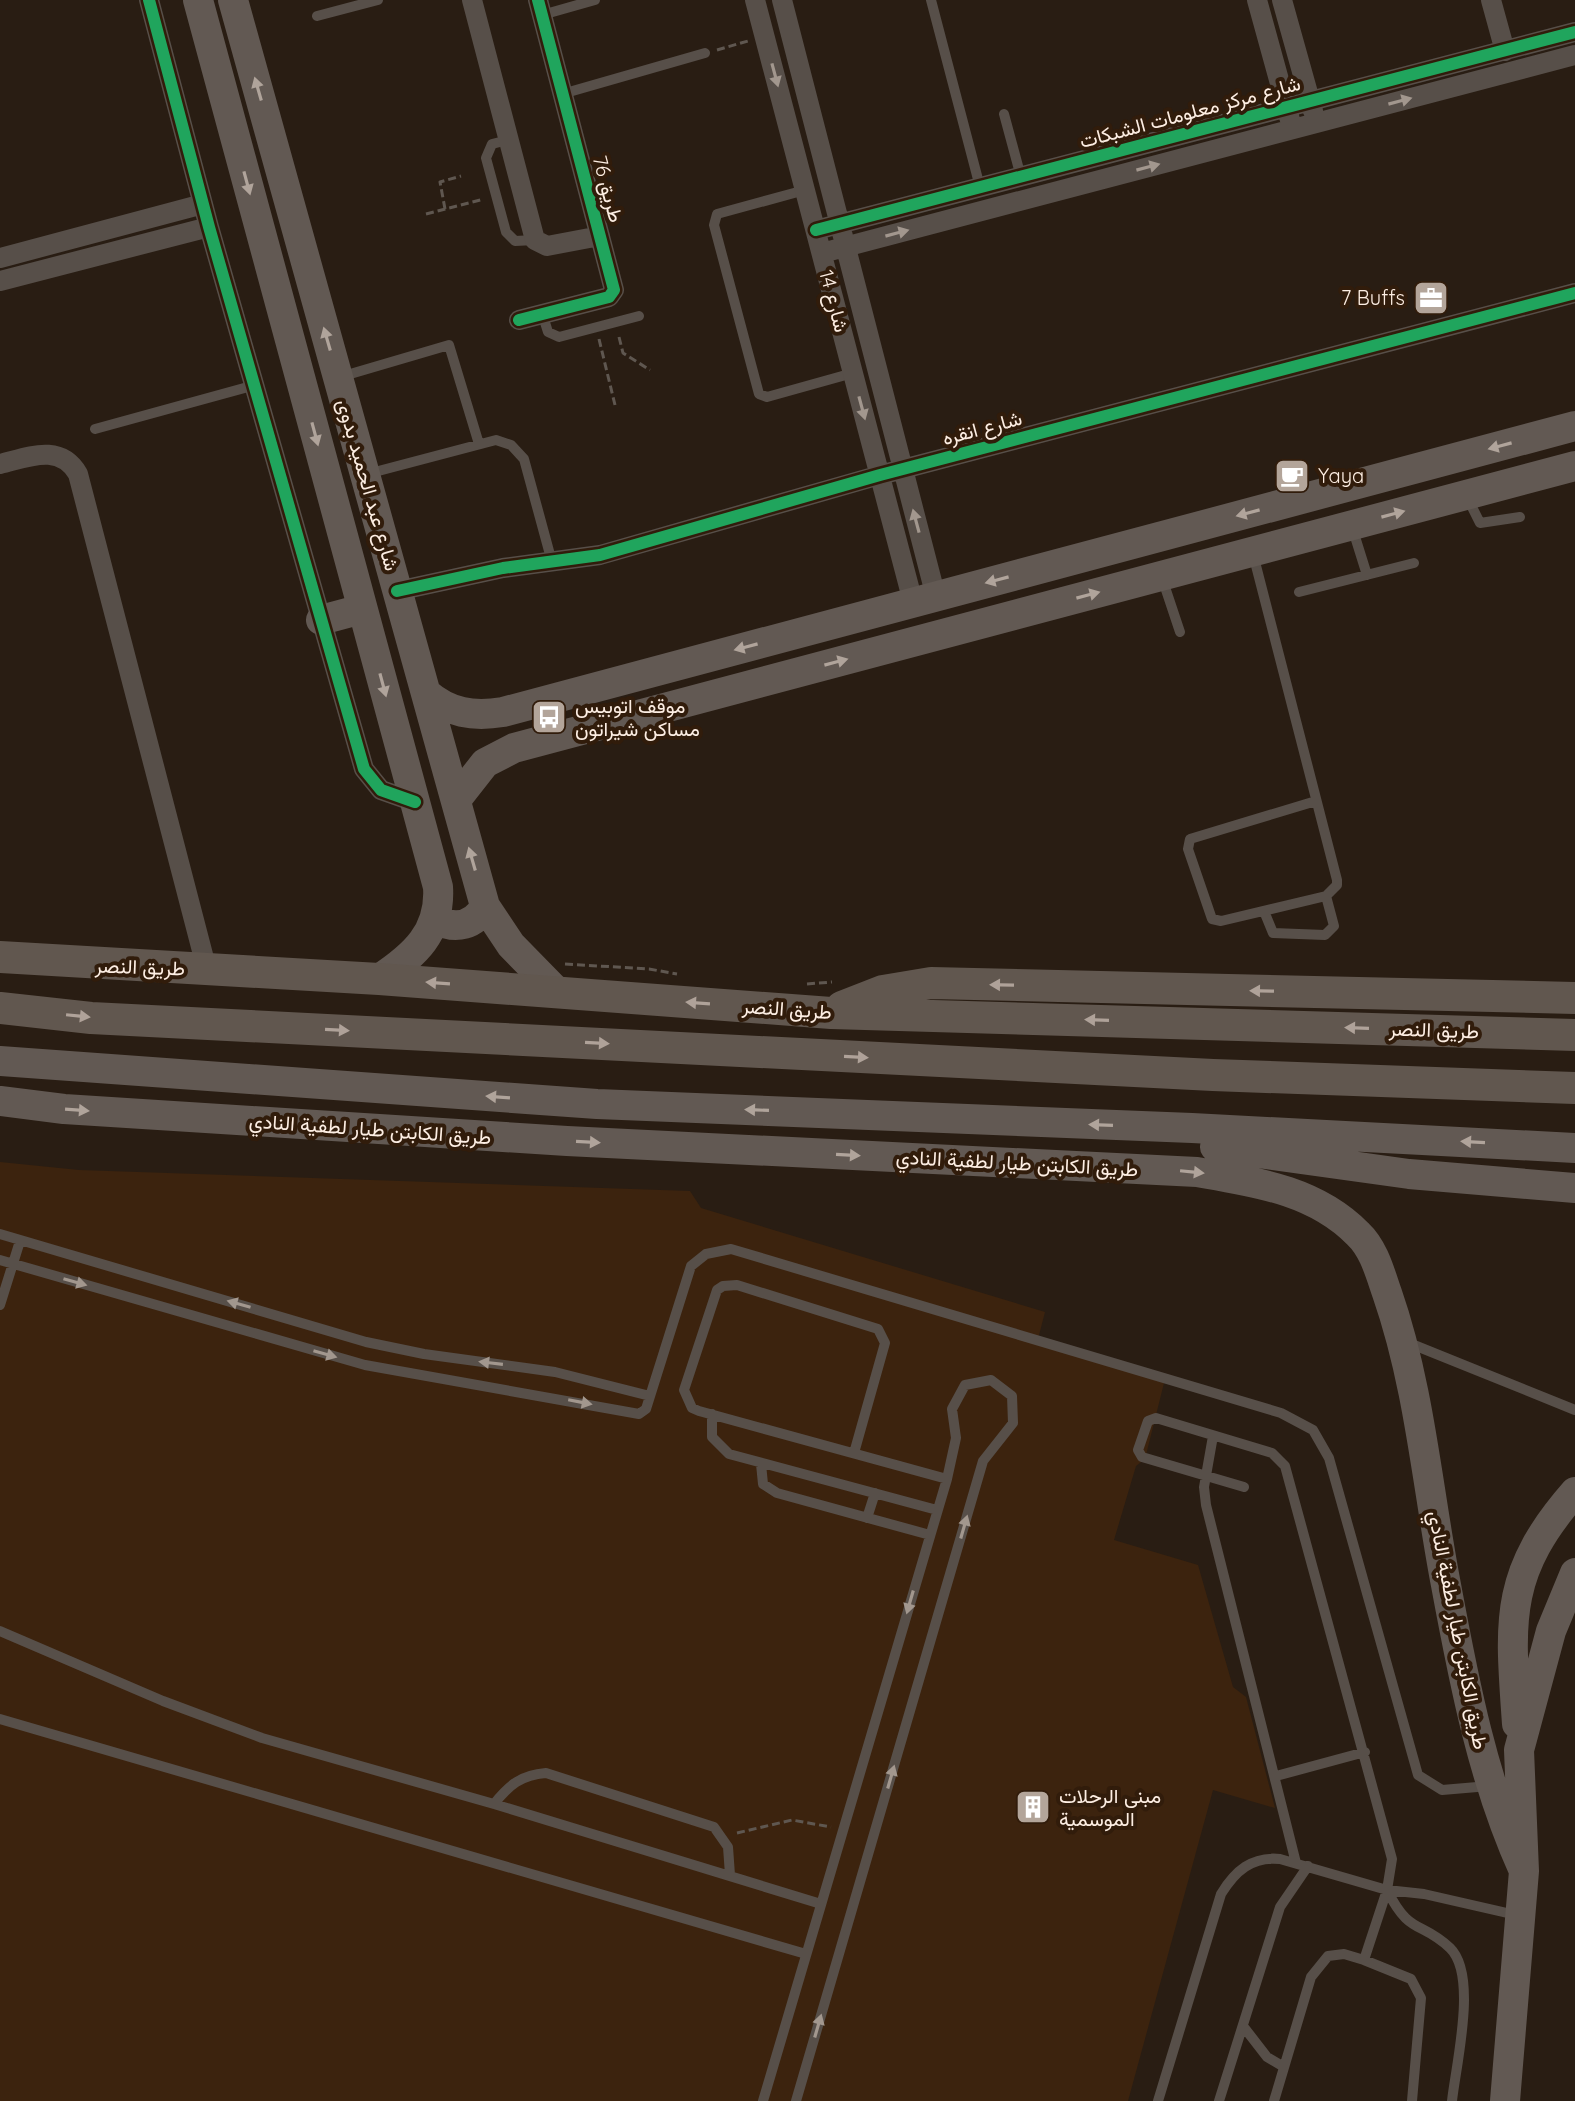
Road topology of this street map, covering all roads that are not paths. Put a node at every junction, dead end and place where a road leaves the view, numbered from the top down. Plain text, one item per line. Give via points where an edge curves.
1 (149, 0) edge
2 (198, 0) edge
3 (233, 0) edge
4 (378, 0) edge
5 (472, 0) edge
6 (595, 0) edge
7 (755, 0) edge
8 (782, 0) edge
9 (931, 0) edge
10 (1257, 0) edge
11 (1282, 0) edge
12 (1491, 0) edge
13 (541, 4) edge
14 (317, 16) dead end
15 (1575, 32) edge
16 (1505, 51) junction
17 (705, 53) dead end
18 (1575, 55) edge
19 (562, 94) junction
20 (1309, 102) junction
21 (1286, 107) junction
22 (1004, 114) dead end
23 (1316, 123) junction
24 (1293, 129) junction
25 (508, 140) junction
26 (1021, 177) junction
27 (980, 187) junction
28 (805, 190) junction
29 (203, 204) junction
30 (840, 224) junction
31 (209, 227) junction
32 (816, 230) junction
33 (600, 236) junction
34 (535, 240) junction
35 (846, 247) junction
36 (822, 253) junction
37 (0, 258) edge
38 (0, 281) edge
39 (1575, 293) edge
40 (542, 313) junction
41 (639, 316) dead end
42 (519, 320) dead end
43 (853, 373) junction
44 (338, 377) junction
45 (255, 385) junction
46 (1575, 426) edge
47 (95, 429) dead end
48 (479, 444) junction
49 (0, 464) edge
50 (1575, 466) edge
51 (903, 469) junction
52 (365, 475) junction
53 (880, 475) junction
54 (1467, 495) junction
55 (1520, 517) dead end
56 (1352, 525) junction
57 (1252, 552) junction
58 (1414, 563) dead end
59 (553, 564) junction
60 (1367, 575) junction
61 (1161, 576) junction
62 (397, 591) junction
63 (1299, 592) dead end
64 (924, 600) junction
65 (362, 609) junction
66 (321, 620) junction
67 (1180, 632) dead end
68 (426, 693) junction
69 (486, 715) junction
70 (499, 754) junction
71 (456, 800) junction
72 (1316, 801) junction
73 (415, 802) junction
74 (1326, 896) junction
75 (485, 906) junction
76 (1264, 911) junction
77 (437, 920) junction
78 (0, 957) edge
79 (207, 970) junction
80 (379, 979) junction
81 (558, 993) junction
82 (1575, 998) edge
83 (0, 1008) edge
84 (831, 1013) junction
85 (1575, 1035) edge
86 (0, 1061) edge
87 (1575, 1088) edge
88 (0, 1101) edge
89 (1138, 1126) junction
90 (1563, 1147) edge
91 (1356, 1167) junction
92 (1575, 1188) edge
93 (1319, 1206) junction
94 (0, 1234) edge
95 (20, 1241) junction
96 (0, 1260) edge
97 (13, 1264) junction
98 (0, 1305) edge
99 (1403, 1341) junction
100 (650, 1396) junction
101 (1575, 1410) edge
102 (712, 1414) junction
103 (1213, 1436) junction
104 (854, 1453) junction
105 (761, 1464) junction
106 (1205, 1476) junction
107 (947, 1479) junction
108 (1244, 1487) dead end
109 (1575, 1492) edge
110 (875, 1493) junction
111 (937, 1510) junction
112 (867, 1518) junction
113 (930, 1535) junction
114 (1575, 1573) edge
115 (0, 1631) edge
116 (0, 1719) edge
117 (1519, 1750) junction
118 (1365, 1752) junction
119 (1276, 1776) junction
120 (1489, 1786) junction
121 (494, 1804) junction
122 (1296, 1863) junction
123 (1308, 1866) junction
124 (1524, 1871) junction
125 (730, 1875) junction
126 (1387, 1890) junction
127 (821, 1904) junction
128 (1522, 1916) junction
129 (806, 1954) junction
130 (1364, 1960) junction
131 (1243, 2026) junction
132 (1284, 2067) junction
133 (763, 2101) edge
134 (796, 2101) edge
135 (1158, 2101) edge
136 (1219, 2101) edge
137 (1274, 2101) edge
138 (1412, 2101) edge
139 (1452, 2101) edge
140 (1505, 2101) edge

1 - 29 street
2 -> 65 main road, شارع عبد الحميد بدوى
44 -> 3 main road, شارع عبد الحميد بدوى
4 - 14 lane
5 - 25 street
6 - 13 lane
7 -> 28 street, شارع 14
8 - 30 street, شارع 14
9 - 27 lane
10 - 21 street
11 - 20 street
12 - 16 street
13 - 19 street, طريق 76
15 - 16 street, شارع مركز معلومات الشبكات
16 - 20 street, شارع مركز معلومات الشبكات
17 - 19 lane
23 -> 18 street
19 - 33 street, طريق 76
20 - 21 street, شارع مركز معلومات الشبكات
20 - 23 street
21 - 24 street
21 - 26 street, شارع مركز معلومات الشبكات
22 - 26 lane
23 - 24 street
35 -> 24 street
25 - 34 street
25 - 34 lane via 492,144 486,153 496,196 510,238
26 - 27 street, شارع مركز معلومات الشبكات
27 - 30 street, شارع مركز معلومات الشبكات
28 - 32 street, شارع 14
28 - 43 lane via 717,214 713,222 759,394 767,397
29 - 31 street
29 - 37 street
30 - 32 street, شارع مركز معلومات الشبكات
30 - 35 street, شارع 14
31 - 38 street
31 - 45 street
32 - 36 street, شارع 14
33 - 34 street via 544,246
33 - 40 street, طريق 76 via 613,294
35 - 36 street
35 - 51 street, شارع 14
36 - 43 street, شارع 14
39 - 51 street, شارع انقره
40 - 41 lane via 548,332 555,336
40 - 42 street, طريق 76
43 -> 53 street, شارع 14
44 - 48 lane via 449,345
44 - 52 main road, شارع عبد الحميد بدوى
45 - 47 lane
45 - 66 street
46 -> 64 main road
48 - 52 lane
48 - 59 lane via 504,441 521,453
49 - 79 street via 48,454 69,462 78,474
50 - 54 main road
51 - 53 street, شارع انقره
64 -> 51 street, شارع 14
52 - 62 main road, شارع عبد الحميد بدوى
53 - 59 street, شارع انقره
53 - 64 street, شارع 14
54 - 55 lane via 1480,523
56 -> 54 main road
56 - 57 main road
56 - 60 lane
57 - 61 main road
57 - 72 lane
58 - 60 lane
59 - 62 street, شارع انقره via 503,568
60 - 63 lane
61 - 67 lane
70 -> 61 main road
62 - 68 main road, شارع عبد الحميد بدوى
64 -> 69 main road
65 - 66 main road
65 -> 73 main road, شارع عبد الحميد بدوى
66 - 73 street via 364,769 381,790
68 - 69 main road via 454,711
68 - 71 main road, شارع عبد الحميد بدوى
69 - 70 main road via 486,735
70 - 71 main road via 474,773
75 -> 71 main road, شارع عبد الحميد بدوى
72 - 74 lane via 1337,880 1335,890
72 - 76 lane via 1190,839 1188,849 1209,917 1221,921
73 - 77 main road, شارع عبد الحميد بدوى via 438,887
74 - 76 lane
74 - 76 lane via 1334,926 1325,935 1276,934
75 - 77 main road via 460,926
75 - 81 main road, شارع عبد الحميد بدوى via 511,945
77 - 80 main road via 416,951
78 - 79 main road, طريق النصر
79 - 80 main road, طريق النصر
81 -> 80 main road, طريق النصر
84 -> 81 main road, طريق النصر
82 -> 84 main road via 931,983 883,991
83 -> 87 main road via 91,1018 1086,1069
85 -> 84 main road, طريق النصر
89 -> 86 main road, طريق الكابتن طيار لطفية النادي via 597,1104
88 -> 93 main road, طريق الكابتن طيار لطفية النادي via 567,1141 1197,1172 1299,1194
90 -> 89 main road, طريق الكابتن طيار لطفية النادي
89 - 91 main road via 1172,1141
91 - 92 main road
91 - 93 main road via 1326,1181 1317,1194
93 - 99 main road, طريق الكابتن طيار لطفية النادي via 1360,1235 1374,1256
94 - 95 lane
95 - 97 lane
100 -> 95 lane via 555,1372 366,1342
96 - 97 lane
97 - 98 lane
97 -> 100 lane via 411,1375 639,1414
99 - 101 lane
99 - 120 main road, طريق الكابتن طيار لطفية النادي
100 - 120 lane via 691,1266 706,1254 731,1249 1297,1420 1313,1430 1329,1458 1418,1775 1442,1790
102 - 104 lane
102 - 104 lane via 692,1408 684,1390 713,1297 730,1284 873,1325 883,1335
102 - 105 lane via 716,1445
103 - 106 lane
103 - 106 lane via 1153,1418 1138,1450 1145,1459
103 - 118 lane via 1272,1453 1285,1466
104 - 107 lane
105 - 110 lane
105 - 112 lane via 760,1477 770,1490
106 - 108 lane
106 - 119 lane via 1206,1505
107 - 111 lane
134 -> 107 lane via 983,1461 1013,1423 1015,1404 999,1383 981,1379 958,1392
109 - 117 main road, طريق الكابتن طيار لطفية النادي via 1537,1543 1513,1610
110 - 111 lane
110 - 112 lane
111 - 113 lane
112 - 113 lane
113 -> 127 lane
114 - 117 main road via 1551,1631
115 - 121 lane via 214,1722
116 - 129 lane
117 - 124 main road, طريق الكابتن طيار لطفية النادي
118 - 119 lane
118 - 126 lane via 1392,1859
119 - 122 lane
120 - 124 main road, طريق الكابتن طيار لطفية النادي
121 - 125 lane
121 - 125 lane via 514,1782 546,1773 702,1822 723,1836
122 - 123 lane
122 - 135 lane via 1267,1857 1254,1861 1236,1873 1221,1894
123 - 126 lane
123 - 131 lane via 1280,1907
124 - 128 main road, طريق الكابتن طيار لطفية النادي
125 - 127 lane
126 - 128 lane
126 - 130 lane
126 - 139 lane via 1408,1924 1449,1948 1463,1972
127 - 129 lane
128 - 140 main road, طريق الكابتن طيار لطفية النادي
129 - 133 lane
130 - 132 lane via 1336,1954 1315,1968
130 - 138 lane via 1411,1979 1420,1992
131 - 132 lane via 1267,2057
131 - 136 lane
132 - 137 lane

